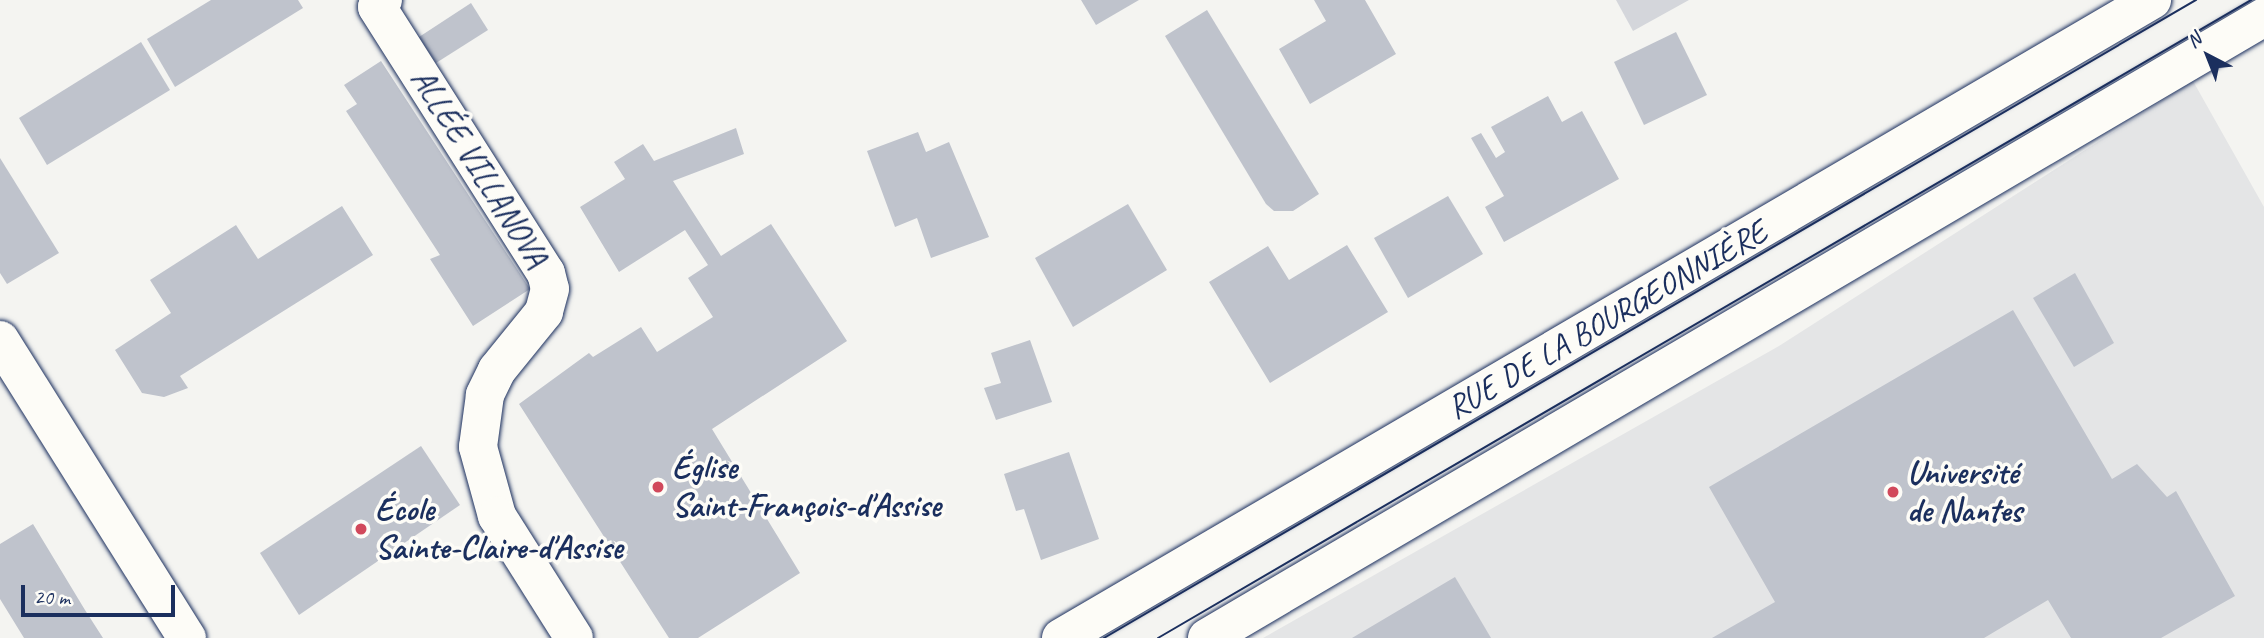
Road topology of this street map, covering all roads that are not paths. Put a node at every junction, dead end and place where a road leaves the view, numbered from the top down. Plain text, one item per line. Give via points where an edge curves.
1 (383, 0) edge
2 (2152, 0) edge
3 (2264, 17) edge
4 (0, 340) edge
5 (187, 638) edge
6 (574, 638) edge
7 (1061, 638) edge
8 (1208, 638) edge

1 - 6 street, ALLÉE VILLANOVA via 377,7 546,273 550,289 544,312 485,395 478,447 482,480 497,516
2 - 7 street, RUE DE LA BOURGEONNIÈRE
3 - 8 street
4 - 5 street

